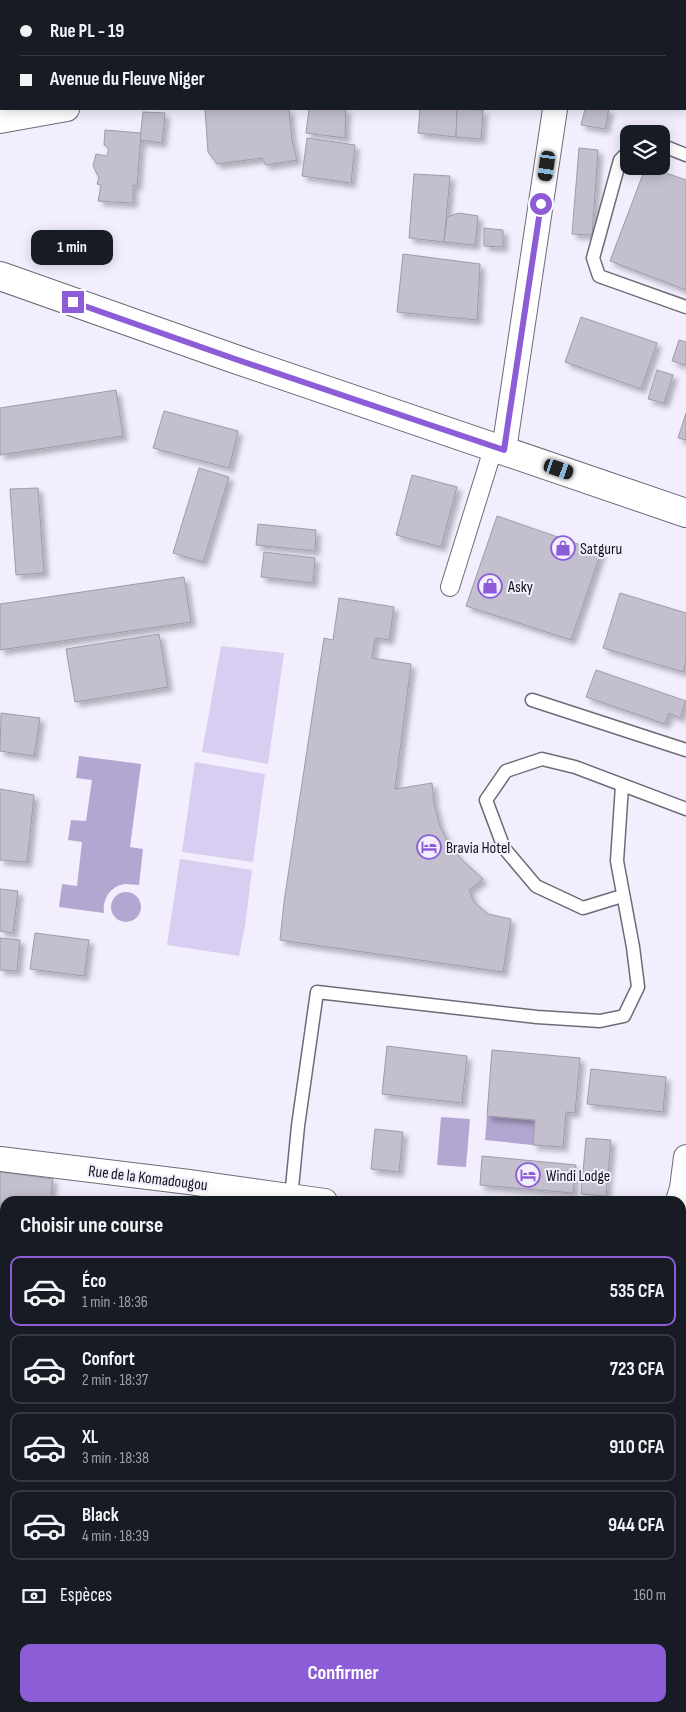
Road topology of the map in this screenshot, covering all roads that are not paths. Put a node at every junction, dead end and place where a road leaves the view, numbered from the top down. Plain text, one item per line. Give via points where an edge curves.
1 (61, 110) edge
2 (555, 110) edge
3 (0, 121) edge
4 (670, 149) edge
5 (686, 155) edge
6 (620, 160) edge
7 (0, 276) edge
8 (686, 307) edge
9 (499, 448) junction
10 (686, 513) edge
11 (450, 587) dead end
12 (532, 700) dead end
13 (686, 750) edge
14 (622, 786) junction
15 (686, 809) edge
16 (622, 896) junction
17 (686, 1158) edge
18 (0, 1159) edge
19 (278, 1196) edge
20 (291, 1196) edge
21 (680, 1196) edge

1 - 3 street
2 - 9 street
4 - 5 lane
6 - 8 lane via 594,258 599,276
7 - 9 street
9 - 10 street
9 - 11 street
12 - 13 lane
14 - 15 lane
14 - 16 lane via 617,861
14 - 16 lane via 575,767 542,759 506,771 486,800 504,848 536,886 583,908
16 - 20 lane via 638,987 624,1016 600,1021 537,1017 317,992
17 - 21 street
18 - 19 street, Rue de la Komadougou

